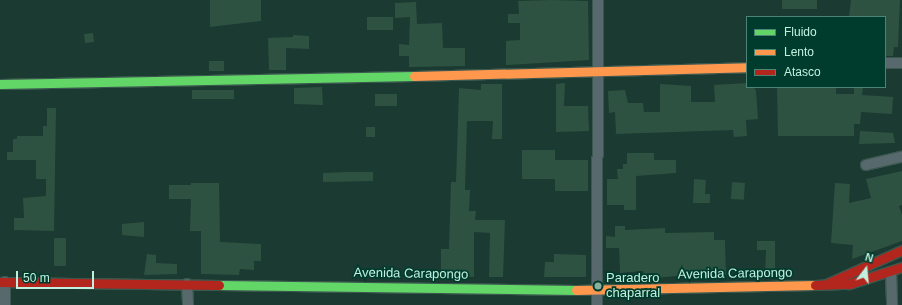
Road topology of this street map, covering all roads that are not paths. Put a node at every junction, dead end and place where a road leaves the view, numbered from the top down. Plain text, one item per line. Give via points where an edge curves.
1 (598, 0) edge
2 (886, 63) edge
3 (902, 63) edge
4 (746, 67) edge
5 (599, 72) junction
6 (0, 84) edge
7 (902, 157) edge
8 (866, 165) dead end
9 (902, 250) edge
10 (902, 267) edge
11 (891, 272) junction
12 (2, 282) edge
13 (187, 284) junction
14 (822, 286) junction
15 (597, 290) junction
16 (5, 305) edge
17 (188, 305) edge
18 (597, 305) edge
19 (892, 305) edge

1 - 5 street
2 - 3 street
4 - 5 street
5 - 6 street
5 - 15 street
7 - 8 street
9 - 14 street, Avenida Carapongo
10 - 11 street, Avenida Carapongo
11 - 14 street, Avenida Carapongo via 849,284
11 - 19 street
12 - 13 street, Avenida Carapongo
12 - 16 street
13 - 15 street, Avenida Carapongo
13 - 17 street
14 - 15 street, Avenida Carapongo
15 - 18 street

